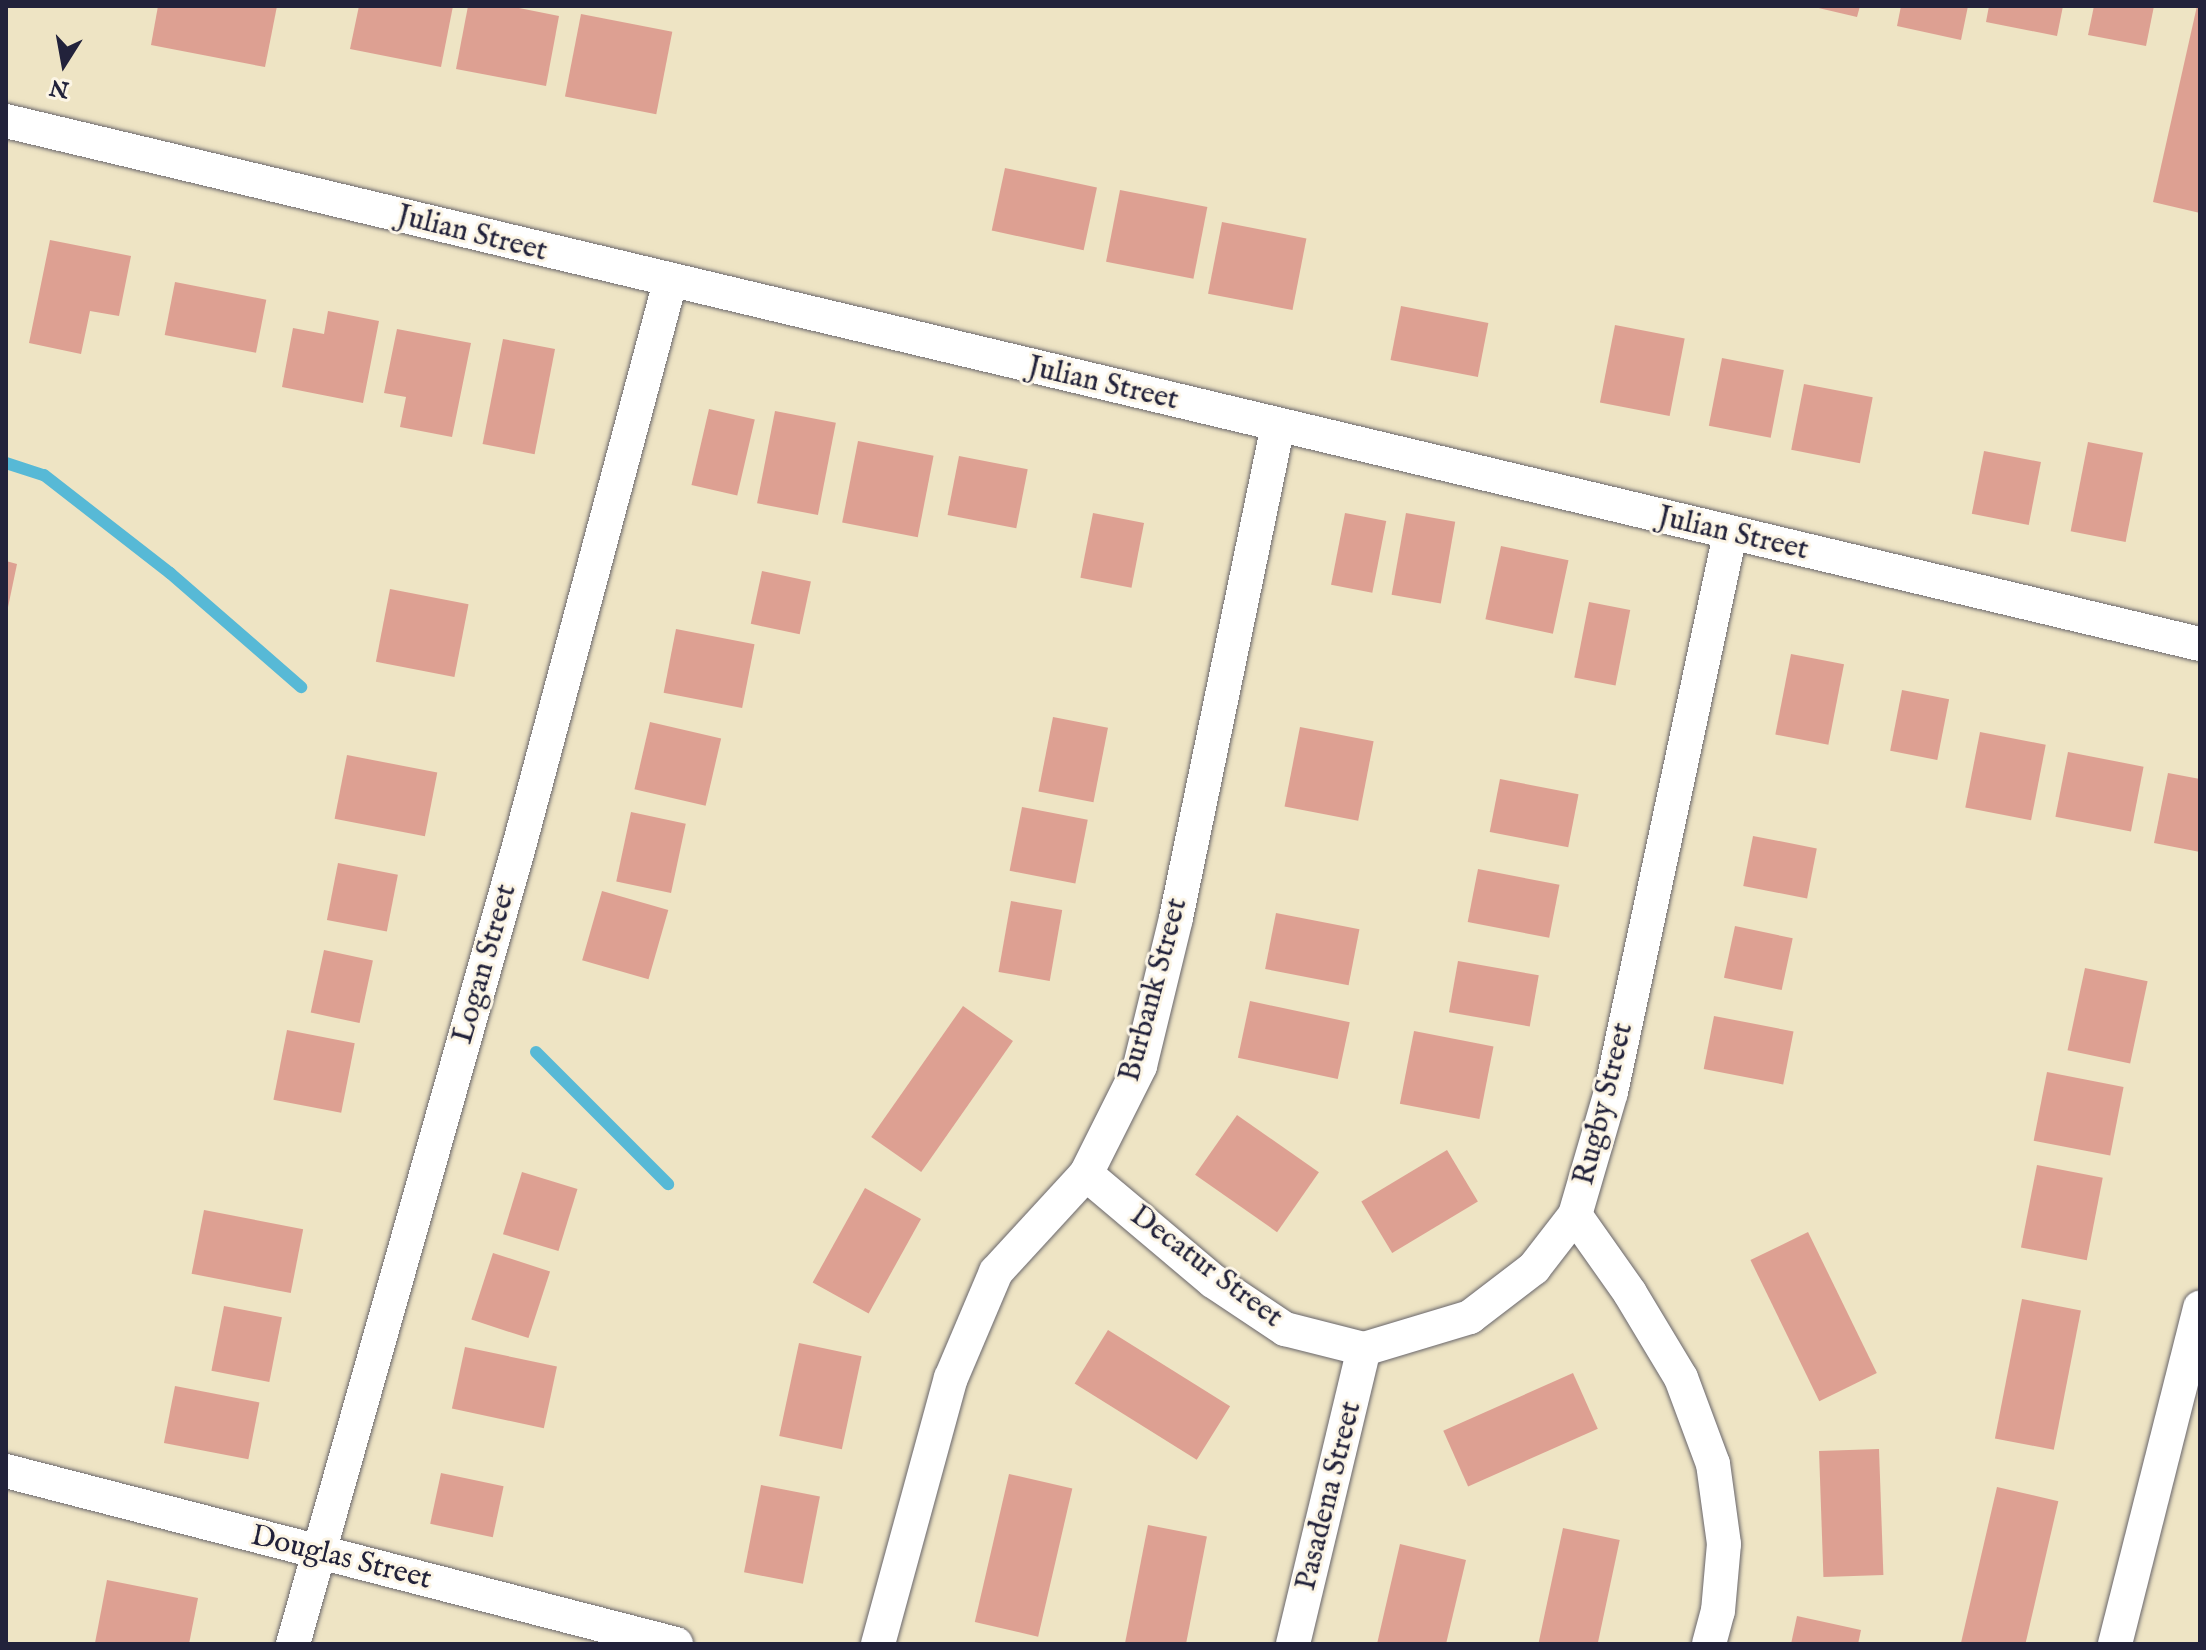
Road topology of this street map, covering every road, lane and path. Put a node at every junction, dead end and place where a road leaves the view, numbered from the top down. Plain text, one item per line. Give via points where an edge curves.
1 (6, 121) edge
2 (670, 282) junction
3 (1278, 425) junction
4 (1730, 534) junction
5 (2200, 644) edge
6 (1086, 1174) junction
7 (1575, 1215) junction
8 (2197, 1330) edge
9 (1364, 1349) junction
10 (6, 1471) edge
11 (318, 1553) junction
12 (293, 1644) edge
13 (676, 1644) edge
14 (878, 1644) edge
15 (1293, 1644) edge
16 (1709, 1644) edge
17 (2115, 1644) edge

1 - 2 street, Julian Street
2 - 3 street, Julian Street
2 - 11 street, Logan Street via 518,850
3 - 4 street, Julian Street
3 - 6 street, Burbank Street via 1144,1051
4 - 5 street, Julian Street
4 - 7 street, Rugby Street via 1611,1092
6 - 9 street, Decatur Street via 1213,1281 1285,1329
6 - 14 street, Burbank Street via 996,1272 951,1378
7 - 9 street via 1534,1268 1470,1317
7 - 16 street, Rugby Street via 1681,1378 1713,1464 1724,1544 1718,1611
8 - 17 street
9 - 15 street, Pasadena Street
10 - 11 street, Douglas Street
11 - 12 street, Logan Street
11 - 13 street, Douglas Street

